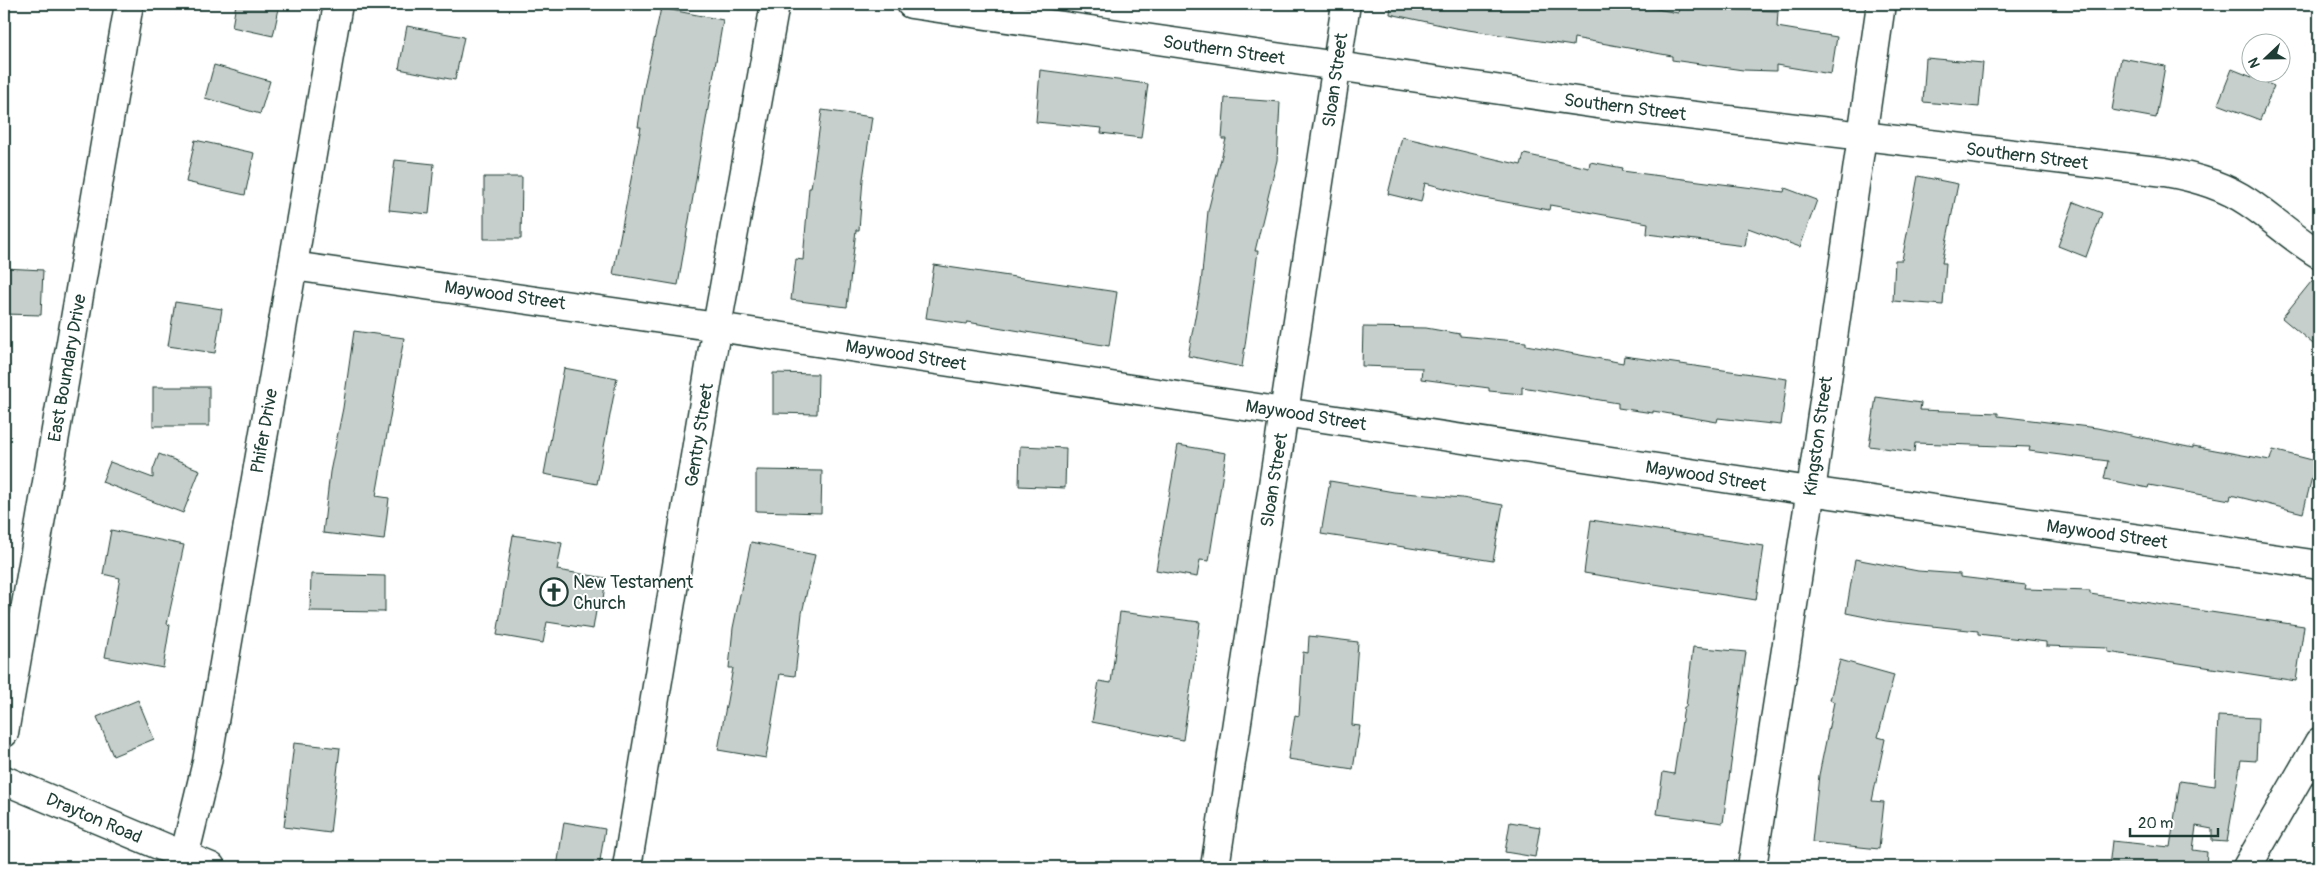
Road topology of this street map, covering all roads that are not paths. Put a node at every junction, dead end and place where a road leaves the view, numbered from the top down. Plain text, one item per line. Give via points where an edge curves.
1 (130, 4) edge
2 (338, 4) edge
3 (775, 4) edge
4 (911, 4) edge
5 (1346, 4) edge
6 (1882, 4) edge
7 (1337, 67) junction
8 (1862, 136) junction
9 (2319, 254) edge
10 (293, 266) junction
11 (717, 326) junction
12 (1284, 412) junction
13 (1810, 491) junction
14 (2319, 565) edge
15 (4, 733) edge
16 (2315, 759) edge
17 (4, 780) edge
18 (182, 862) edge
19 (211, 867) edge
20 (628, 867) edge
21 (1215, 867) edge
22 (1752, 867) edge
23 (2247, 867) edge

1 - 15 street, East Boundary Drive
2 - 10 street, Phifer Drive
3 - 11 street, Gentry Street
4 - 7 street, Southern Street
5 - 7 street, Sloan Street
6 - 8 street, Kingston Street
7 - 8 street, Southern Street via 1604,105
7 - 12 street, Sloan Street
8 - 9 street, Southern Street via 2194,177 2247,201
8 - 13 street, Kingston Street
10 - 11 street, Maywood Street
10 - 18 street, Phifer Drive via 207,762
11 - 12 street, Maywood Street
11 - 20 street, Gentry Street
12 - 13 street, Maywood Street
12 - 21 street, Sloan Street
13 - 14 street, Maywood Street
13 - 22 street, Kingston Street
16 - 23 street
17 - 18 street, Drayton Road
18 - 19 street, Drayton Road

